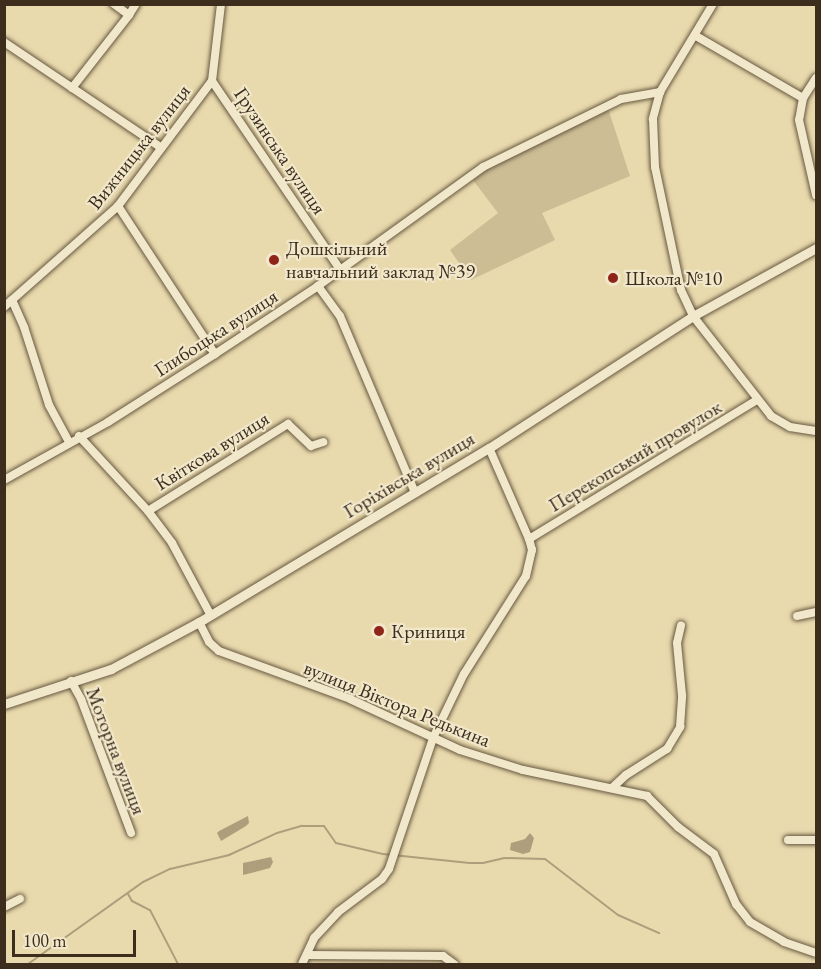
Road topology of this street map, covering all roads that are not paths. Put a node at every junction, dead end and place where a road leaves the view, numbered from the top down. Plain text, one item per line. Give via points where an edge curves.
1 (114, 4) edge
2 (136, 4) edge
3 (222, 4) edge
4 (713, 4) edge
5 (129, 15) junction
6 (696, 36) junction
7 (4, 42) edge
8 (816, 78) edge
9 (212, 81) junction
10 (72, 88) junction
11 (660, 92) junction
12 (802, 98) junction
13 (160, 147) junction
14 (816, 195) edge
15 (118, 206) junction
16 (816, 248) edge
17 (340, 269) junction
18 (318, 286) junction
19 (12, 300) junction
20 (4, 307) edge
21 (693, 316) junction
22 (215, 354) junction
23 (757, 400) junction
24 (816, 431) edge
25 (79, 436) junction
26 (69, 442) junction
27 (323, 442) dead end
28 (489, 448) junction
29 (4, 480) edge
30 (415, 493) junction
31 (148, 511) junction
32 (529, 539) junction
33 (816, 612) edge
34 (210, 614) junction
35 (797, 616) dead end
36 (199, 622) junction
37 (681, 625) dead end
38 (70, 681) junction
39 (4, 704) edge
40 (433, 738) junction
41 (612, 788) junction
42 (131, 833) dead end
43 (788, 840) dead end
44 (816, 840) edge
45 (20, 899) dead end
46 (4, 907) edge
47 (816, 953) edge
48 (307, 955) junction
49 (302, 964) edge
50 (454, 964) edge

1 - 5 street
2 - 5 street
3 - 9 street, Вижницька вулиця
4 - 6 street
5 - 10 street
6 - 11 street
6 - 12 street
7 - 10 street
8 - 12 street
9 - 13 street, Вижницька вулиця
9 - 17 street, Грузинська вулиця
10 - 13 street
11 - 17 street, Глибоцька вулиця via 621,99 483,166
11 - 21 street via 653,119 655,167 681,290
12 - 14 street via 799,120
13 - 15 street, Вижницька вулиця
15 - 19 street, Вижницька вулиця
15 - 22 street
16 - 21 street, Горіхівська вулиця
17 - 18 street, Глибоцька вулиця
18 - 22 street, Глибоцька вулиця
18 - 30 street via 340,316
19 - 20 street, Вижницька вулиця
19 - 26 street via 49,405
21 - 23 street
21 - 28 street, Горіхівська вулиця
22 - 25 street, Глибоцька вулиця
23 - 24 street via 777,421
23 - 32 street, Перекопський провулок
25 - 26 street, Глибоцька вулиця
25 - 31 street
26 - 29 street, Глибоцька вулиця
27 - 31 street, Квіткова вулиця via 311,446 288,424
28 - 30 street, Горіхівська вулиця
28 - 32 street
30 - 34 street, Горіхівська вулиця
31 - 34 street via 172,543
32 - 40 street via 532,550 526,576 464,674
33 - 35 street
34 - 36 street, Горіхівська вулиця
36 - 38 street, Горіхівська вулиця via 111,669
36 - 40 street, вулиця Віктора Редькина via 209,642 219,651 350,699
37 - 41 street via 677,643 682,695 680,727 667,748
38 - 39 street, Горіхівська вулиця
38 - 42 street, Моторна вулиця via 81,699
40 - 41 street, вулиця Віктора Редькина via 523,770
40 - 48 street via 389,869 382,879 338,912 314,938
41 - 47 street, вулиця Віктора Редькина via 646,796 714,854 736,904 750,922 784,942
43 - 44 street
45 - 46 street
48 - 49 street
48 - 50 street via 443,956

